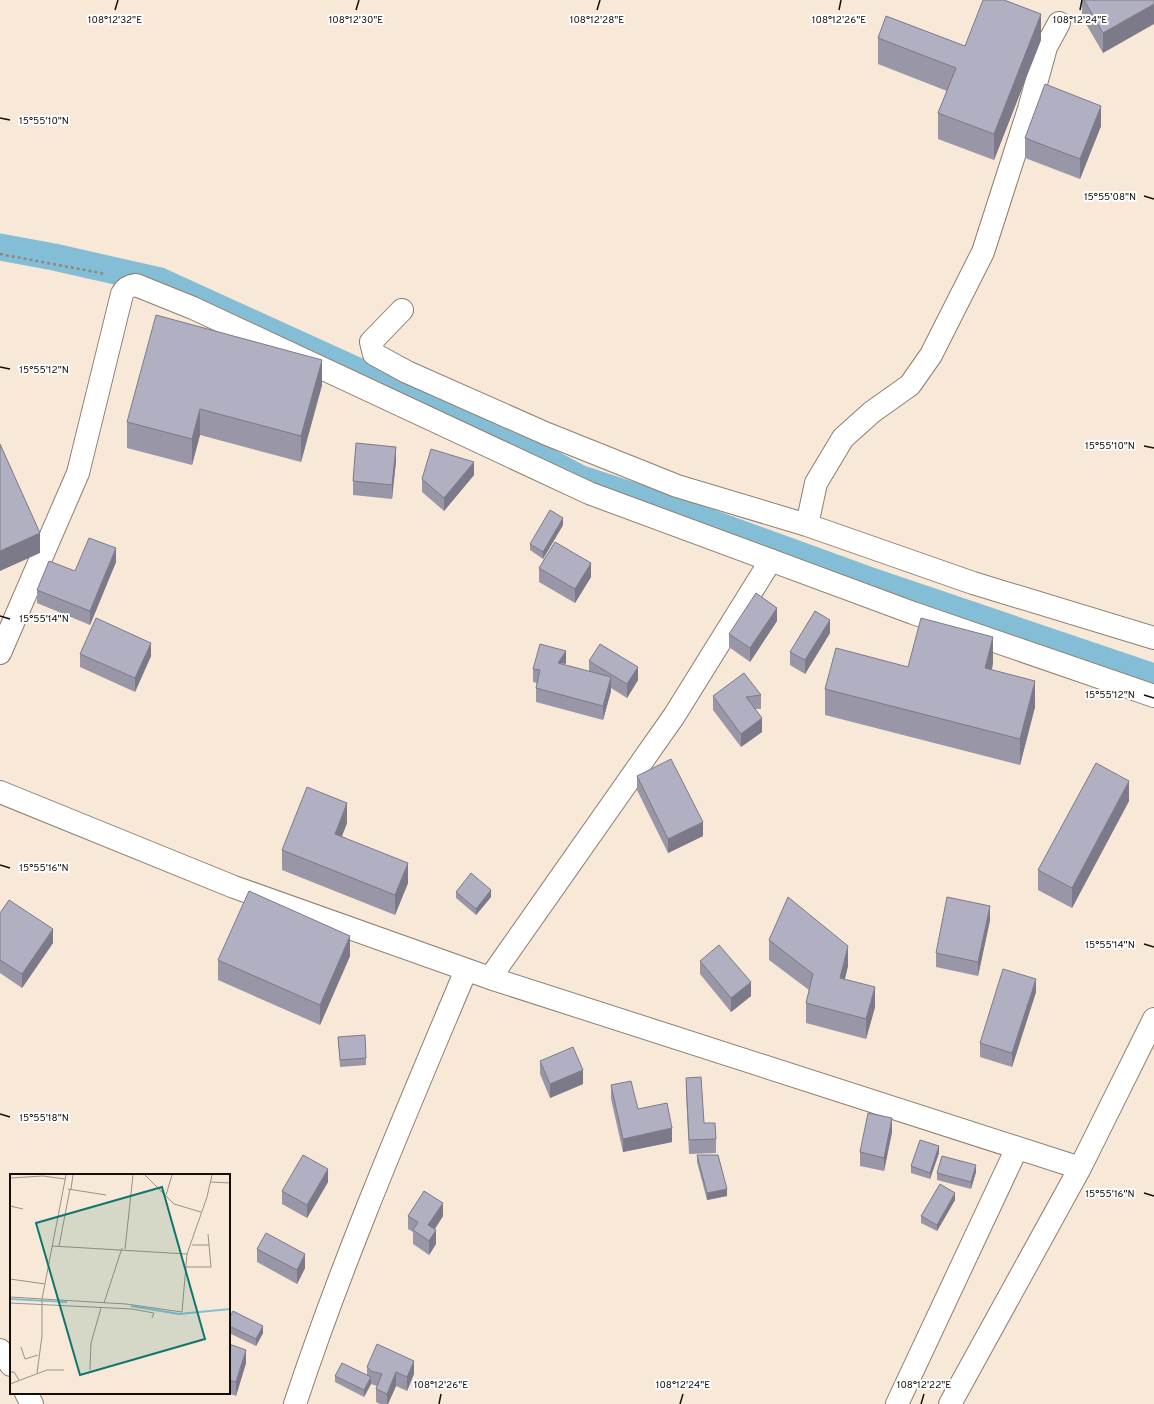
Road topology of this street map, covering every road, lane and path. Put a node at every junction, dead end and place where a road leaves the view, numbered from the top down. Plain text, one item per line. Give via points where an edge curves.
1 (1059, 23) dead end
2 (0, 254) edge
3 (136, 285) junction
4 (402, 310) dead end
5 (807, 525) junction
6 (771, 560) junction
7 (1154, 638) edge
8 (0, 653) edge
9 (1154, 696) edge
10 (0, 792) edge
11 (466, 970) junction
12 (490, 978) junction
13 (1154, 1019) edge
14 (1017, 1148) junction
15 (1080, 1168) junction
16 (0, 1350) edge
17 (10, 1364) edge
18 (27, 1394) edge
19 (32, 1404) edge
20 (295, 1404) edge
21 (897, 1404) edge
22 (950, 1404) edge

1 - 5 street via 1046,47 983,252 931,355 910,386 872,412 843,438 816,483
2 - 3 path via 114,276
3 - 6 street via 193,308 590,493
3 - 8 street via 125,289 122,294 78,473
4 - 5 street via 371,342 374,354 407,372 547,434 676,486
5 - 7 street via 973,583
6 - 9 street via 913,613
6 - 12 street via 674,716
10 - 11 street via 234,887
11 - 12 street
11 - 20 street via 373,1192
12 - 14 street
13 - 15 street
14 - 15 street
14 - 21 street
15 - 22 street
16 - 17 street
18 - 19 street

